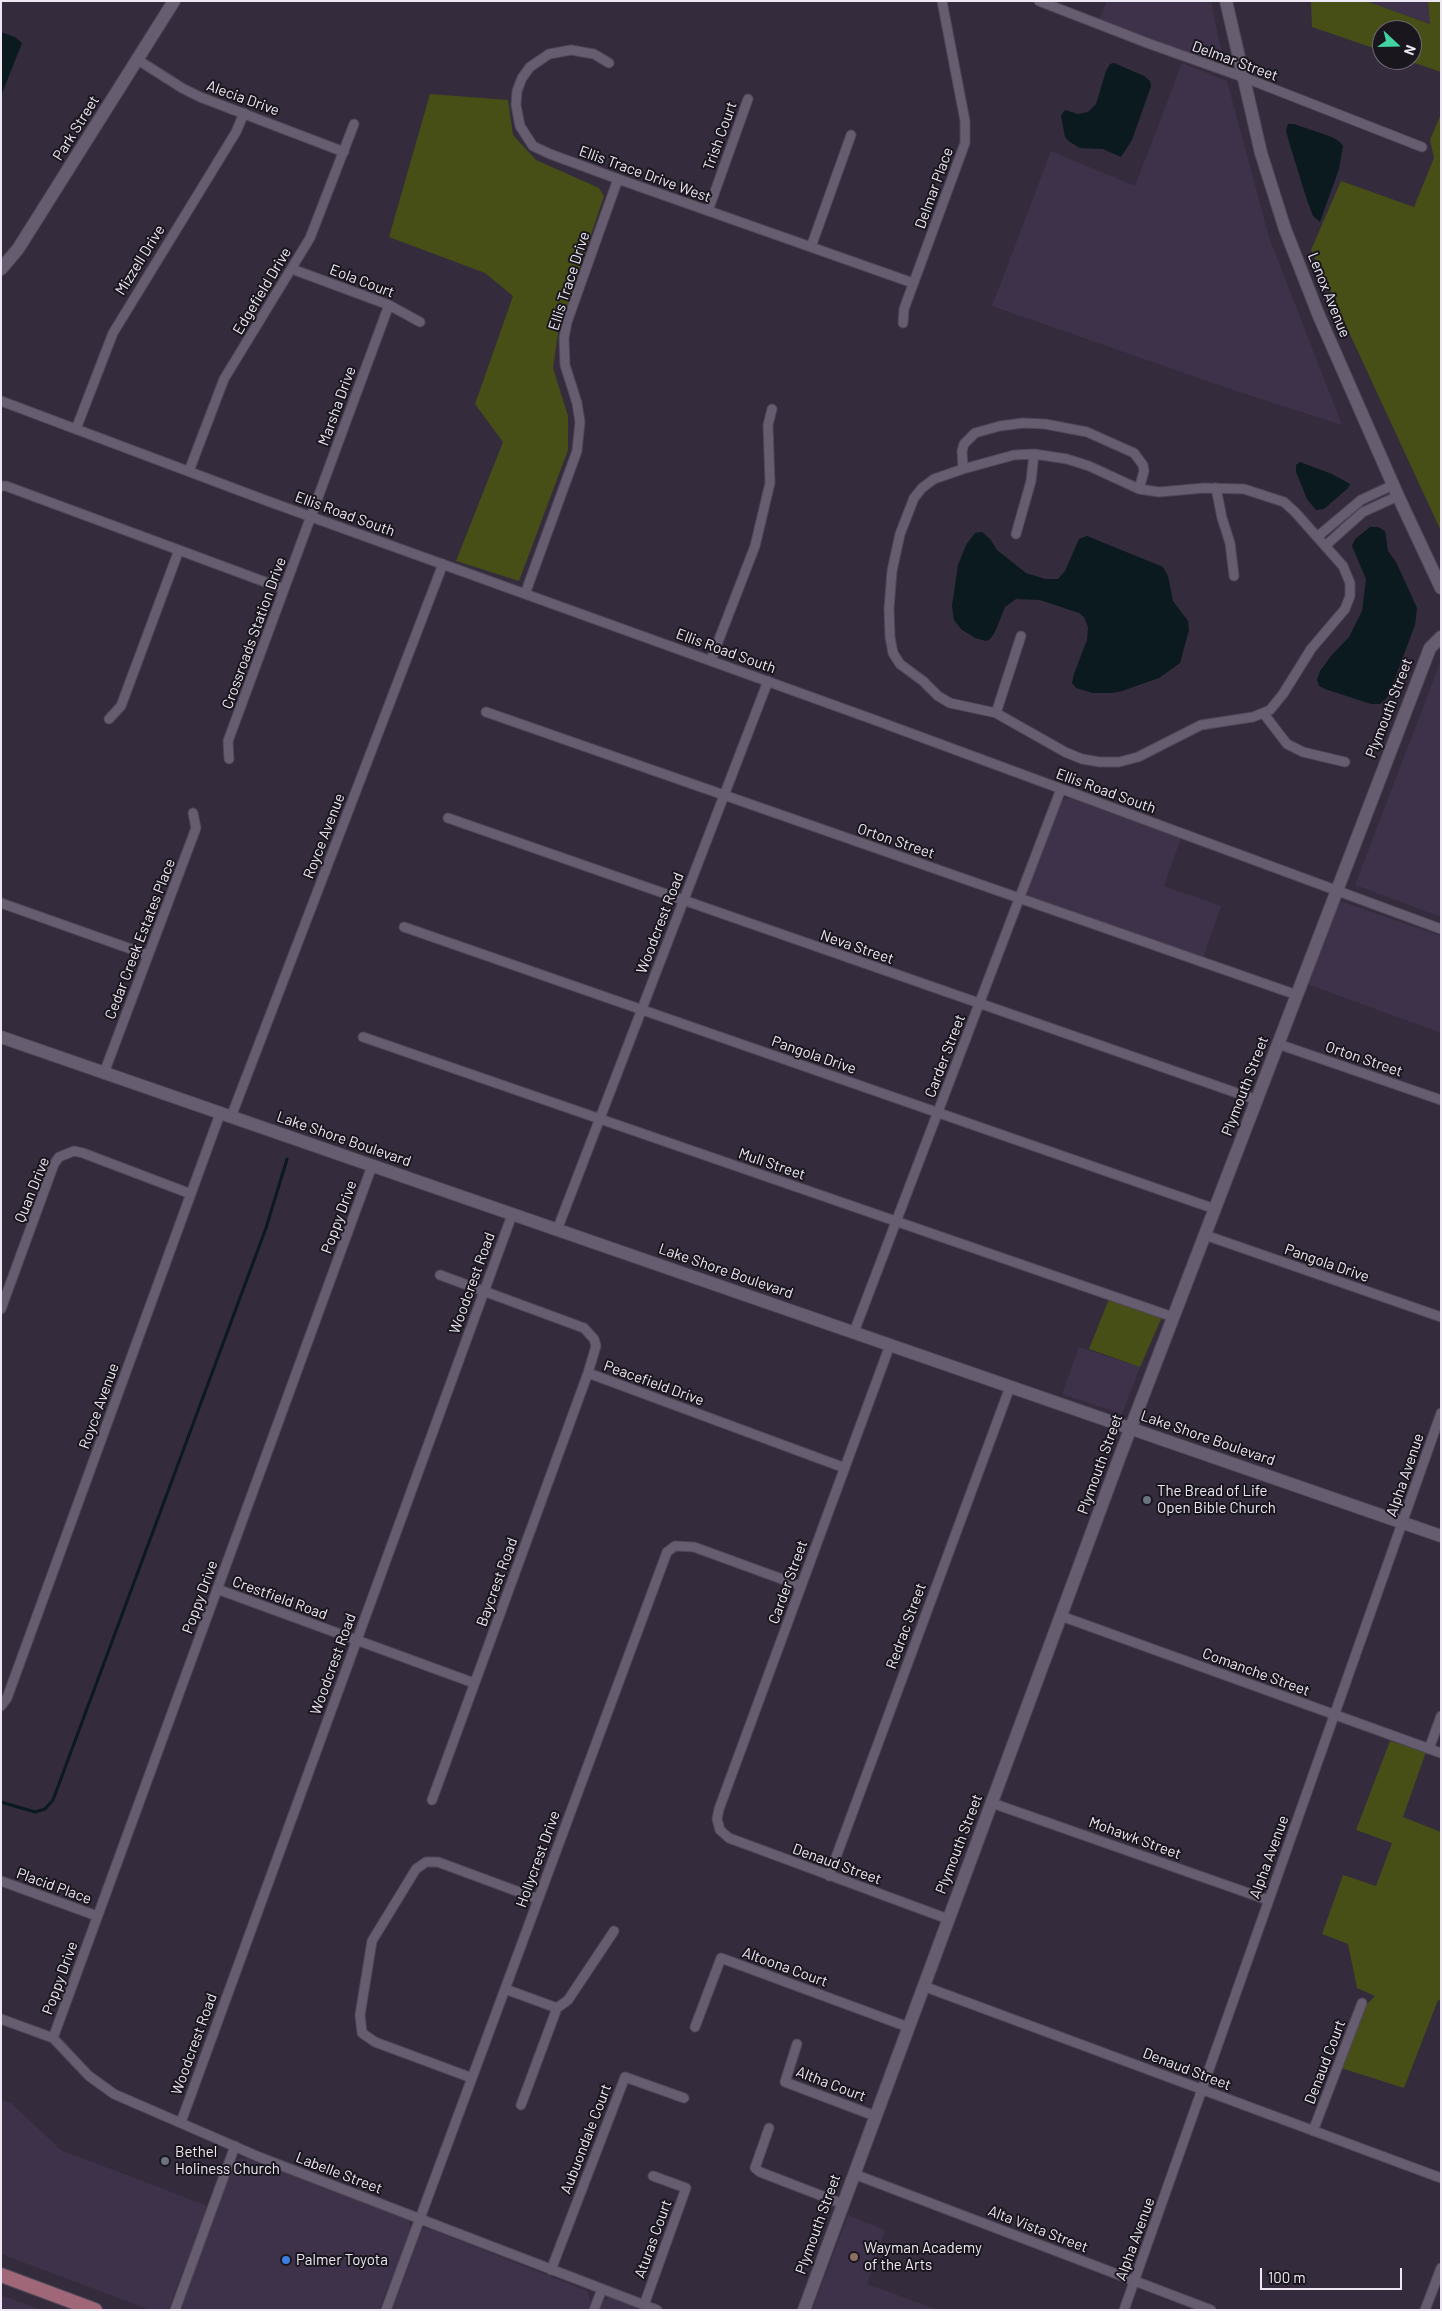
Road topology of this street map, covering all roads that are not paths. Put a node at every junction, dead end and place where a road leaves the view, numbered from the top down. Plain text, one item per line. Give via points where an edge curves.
1 (174, 1) edge
2 (942, 1) edge
3 (1039, 1) edge
4 (1226, 1) edge
5 (138, 60) junction
6 (609, 62) dead end
7 (1242, 77) junction
8 (748, 99) dead end
9 (244, 113) junction
10 (354, 124) dead end
11 (851, 135) dead end
12 (1422, 147) dead end
13 (344, 152) junction
14 (618, 179) junction
15 (708, 211) junction
16 (811, 246) junction
17 (292, 269) junction
18 (1, 270) edge
19 (913, 283) junction
20 (389, 305) junction
21 (420, 322) dead end
22 (903, 323) dead end
23 (1, 401) edge
24 (772, 409) dead end
25 (76, 429) junction
26 (1034, 454) junction
27 (963, 468) junction
28 (189, 471) junction
29 (1, 486) edge
30 (1216, 488) junction
31 (1139, 489) junction
32 (1396, 490) junction
33 (311, 517) junction
34 (1016, 534) dead end
35 (1317, 537) junction
36 (1325, 546) junction
37 (179, 550) junction
38 (443, 564) junction
39 (1234, 576) dead end
40 (1441, 588) edge
41 (284, 589) junction
42 (525, 594) junction
43 (1021, 636) dead end
44 (1441, 637) edge
45 (711, 660) junction
46 (768, 682) junction
47 (486, 712) dead end
48 (996, 713) junction
49 (1264, 714) junction
50 (109, 719) dead end
51 (229, 759) dead end
52 (1345, 762) dead end
53 (1062, 789) junction
54 (724, 796) junction
55 (193, 813) dead end
56 (448, 818) dead end
57 (1337, 891) junction
58 (1020, 899) junction
59 (683, 901) junction
60 (1, 903) edge
61 (404, 927) dead end
62 (1441, 929) edge
63 (148, 955) junction
64 (1297, 995) junction
65 (979, 1004) junction
66 (641, 1010) junction
67 (363, 1037) dead end
68 (1, 1038) edge
69 (1278, 1044) junction
70 (104, 1073) junction
71 (1257, 1100) junction
72 (1441, 1100) edge
73 (938, 1112) junction
74 (226, 1115) junction
75 (600, 1120) junction
76 (372, 1166) junction
77 (191, 1194) junction
78 (1215, 1209) junction
79 (512, 1215) junction
80 (897, 1221) junction
81 (557, 1230) junction
82 (1205, 1235) junction
83 (440, 1275) dead end
84 (484, 1291) junction
85 (1, 1309) edge
86 (1173, 1317) junction
87 (1441, 1317) edge
88 (854, 1332) junction
89 (890, 1345) junction
90 (588, 1373) junction
91 (1010, 1386) junction
92 (1441, 1413) edge
93 (1130, 1428) junction
94 (845, 1468) junction
95 (1403, 1523) junction
96 (1441, 1536) edge
97 (801, 1586) junction
98 (218, 1589) junction
99 (1061, 1616) junction
100 (356, 1640) junction
101 (474, 1683) junction
102 (1, 1706) edge
103 (1335, 1714) junction
104 (1441, 1716) edge
105 (1429, 1749) junction
106 (1441, 1753) edge
107 (432, 1800) dead end
108 (992, 1803) junction
109 (720, 1830) joint
110 (829, 1876) junction
111 (1, 1881) edge
112 (538, 1898) junction
113 (1268, 1900) junction
114 (97, 1916) junction
115 (948, 1919) junction
116 (614, 1931) dead end
117 (923, 1986) junction
118 (505, 1989) junction
119 (1362, 2003) dead end
120 (557, 2008) junction
121 (1, 2019) edge
122 (695, 2027) dead end
123 (908, 2027) junction
124 (53, 2038) junction
125 (797, 2044) dead end
126 (472, 2078) junction
127 (1202, 2090) junction
128 (684, 2098) dead end
129 (521, 2105) dead end
130 (875, 2116) junction
131 (180, 2122) junction
132 (769, 2128) dead end
133 (1313, 2131) junction
134 (235, 2146) junction
135 (854, 2174) junction
136 (653, 2176) dead end
137 (1441, 2178) edge
138 (843, 2204) junction
139 (420, 2218) junction
140 (1441, 2268) edge
141 (551, 2270) junction
142 (1, 2275) edge
143 (1134, 2281) junction
144 (602, 2289) junction
145 (644, 2305) junction
146 (95, 2310) edge
147 (175, 2310) edge
148 (386, 2310) edge
149 (594, 2310) edge
150 (657, 2310) edge
151 (804, 2310) edge
152 (1124, 2310) edge
153 (1211, 2310) edge
154 (1425, 2310) edge

1 - 5 street, Park Street
2 - 19 street, Delmar Place via 965,121 965,144
3 - 7 street, Delmar Street
4 - 7 street, Lenox Avenue
5 - 9 street, Alecia Drive via 182,88
5 - 18 street, Park Street via 24,241
6 - 14 street, Ellis Trace Drive West via 585,51 549,54 530,66 522,78 516,105 520,126 533,146
7 - 12 street, Delmar Street
7 - 32 street, Lenox Avenue via 1285,229 1319,316
8 - 15 street, Trish Court
9 - 13 street, Alecia Drive
9 - 25 street, Mizzell Drive via 236,132 113,333
10 - 13 street, Edgefield Drive
11 - 16 street
13 - 17 street, Edgefield Drive via 310,238
14 - 15 street, Ellis Trace Drive West
14 - 42 street, Ellis Trace Drive via 564,338 565,365 580,422 577,451
15 - 16 street, Ellis Trace Drive West
16 - 19 street, Ellis Trace Drive West
17 - 20 street, Eola Court
17 - 28 street, Edgefield Drive via 224,379
19 - 22 street, Delmar Place
20 - 21 street, Eola Court
20 - 33 street, Marsha Drive
23 - 25 street, Ellis Road South
24 - 45 street via 768,425 770,483 760,528
25 - 28 street, Ellis Road South
26 - 27 street via 1006,456
26 - 31 street via 1089,466
26 - 34 street via 1031,481
27 - 31 street via 964,444 975,434 1000,426 1045,424 1086,432 1134,453 1144,471
27 - 48 street via 934,479 922,488 907,514 892,571 890,637 893,653 900,664 938,696 950,703
28 - 33 street, Ellis Road South
29 - 37 street
30 - 31 street via 1159,492
30 - 35 street via 1244,490 1284,502
30 - 39 street via 1230,543
32 - 35 street via 1361,500
32 - 36 street via 1363,512
32 - 40 street, Lenox Avenue
33 - 38 street, Ellis Road South
33 - 41 street, Crossroads Station Drive
35 - 36 street
36 - 49 street via 1343,566 1350,596 1345,609 1311,648 1283,694
37 - 41 street
37 - 50 street via 120,706
38 - 42 street, Ellis Road South
38 - 74 street, Royce Avenue
41 - 51 street, Crossroads Station Drive via 228,742
42 - 45 street, Ellis Road South
43 - 48 street
44 - 57 street, Plymouth Street via 1430,648
45 - 46 street, Ellis Road South
46 - 53 street, Ellis Road South
46 - 54 street, Woodcrest Road
47 - 54 street, Orton Street
48 - 49 street via 1065,752 1100,762 1138,757 1202,725
49 - 52 street via 1287,744 1303,752
53 - 57 street, Ellis Road South
53 - 58 street, Carder Street
54 - 58 street, Orton Street
54 - 59 street, Woodcrest Road
55 - 63 street, Cedar Creek Estates Place via 196,828
56 - 59 street, Neva Street
57 - 62 street, Ellis Road South
57 - 64 street, Plymouth Street
58 - 64 street, Orton Street
58 - 65 street, Carder Street
59 - 65 street, Neva Street
59 - 66 street, Woodcrest Road
60 - 63 street
61 - 66 street, Pangola Drive
63 - 70 street, Cedar Creek Estates Place
64 - 69 street, Plymouth Street
65 - 71 street, Neva Street
65 - 73 street, Carder Street
66 - 73 street, Pangola Drive
66 - 75 street, Woodcrest Road
67 - 75 street, Mull Street
68 - 70 street, Lake Shore Boulevard
69 - 71 street, Plymouth Street
69 - 72 street, Orton Street
70 - 74 street, Lake Shore Boulevard
71 - 78 street, Plymouth Street
73 - 78 street, Pangola Drive
73 - 80 street, Carder Street
74 - 76 street, Lake Shore Boulevard
74 - 77 street, Royce Avenue
75 - 80 street, Mull Street
75 - 81 street, Woodcrest Road
76 - 79 street, Lake Shore Boulevard
76 - 98 street, Poppy Drive
77 - 85 street, Quan Drive via 83,1153 74,1151 59,1157
77 - 102 street, Royce Avenue via 7,1698
78 - 82 street, Plymouth Street
79 - 81 street, Lake Shore Boulevard
79 - 84 street, Woodcrest Road
80 - 86 street, Mull Street
80 - 88 street, Carder Street
81 - 88 street, Lake Shore Boulevard
82 - 86 street, Plymouth Street
82 - 87 street, Pangola Drive
83 - 84 street, Peacefield Drive
84 - 90 street, Peacefield Drive via 590,1332 596,1346
84 - 100 street, Woodcrest Road
86 - 93 street, Plymouth Street
88 - 89 street, Lake Shore Boulevard
89 - 91 street, Lake Shore Boulevard
89 - 94 street, Carder Street
90 - 94 street, Peacefield Drive
90 - 101 street, Baycrest Road
91 - 93 street, Lake Shore Boulevard
91 - 110 street, Redrac Street
92 - 95 street, Alpha Avenue
93 - 95 street, Lake Shore Boulevard
93 - 99 street, Plymouth Street
94 - 97 street, Carder Street
95 - 96 street, Lake Shore Boulevard
95 - 103 street, Alpha Avenue
97 - 109 street, Carder Street via 718,1809
97 - 112 street, Hollycrest Drive via 694,1548 675,1546 667,1552
98 - 100 street, Crestfield Road
98 - 114 street, Poppy Drive
99 - 103 street, Comanche Street
99 - 108 street, Plymouth Street
100 - 101 street, Crestfield Road
100 - 131 street, Woodcrest Road
101 - 107 street, Baycrest Road
103 - 105 street, Comanche Street
103 - 113 street, Alpha Avenue
104 - 105 street
105 - 106 street, Comanche Street
108 - 113 street, Mohawk Street
108 - 115 street, Plymouth Street
109 - 110 street, Denaud Street via 729,1838
110 - 115 street, Denaud Street
111 - 114 street, Placid Place
112 - 118 street, Hollycrest Drive
112 - 126 street via 438,1862 426,1862 416,1869 372,1941 360,2015 362,2033 375,2042
113 - 127 street, Alpha Avenue
114 - 124 street, Poppy Drive
115 - 117 street, Plymouth Street
116 - 120 street via 568,2000
117 - 123 street, Plymouth Street
117 - 127 street, Denaud Street
118 - 120 street
118 - 126 street, Hollycrest Drive
119 - 133 street, Denaud Court
120 - 129 street
121 - 124 street, Labelle Street
122 - 123 street, Altoona Court via 721,1958
123 - 130 street, Plymouth Street
124 - 131 street, Labelle Street via 90,2076 114,2094
125 - 130 street, Altha Court via 785,2082
126 - 139 street, Hollycrest Drive
127 - 133 street, Denaud Street
127 - 143 street, Alpha Avenue
128 - 141 street, Aubuondale Court via 625,2077
130 - 135 street, Plymouth Street
131 - 134 street, Labelle Street
132 - 138 street via 755,2168
133 - 137 street, Denaud Street
134 - 139 street, Labelle Street
134 - 147 street
135 - 138 street, Plymouth Street
135 - 143 street, Alta Vista Street
136 - 145 street, Aturas Court via 686,2188
138 - 151 street, Plymouth Street
139 - 141 street, Labelle Street
139 - 148 street, Hollycrest Drive
140 - 154 street
141 - 144 street, Labelle Street
142 - 146 main road
143 - 152 street, Alpha Avenue
143 - 153 street, Alta Vista Street
144 - 145 street, Labelle Street
144 - 149 street
145 - 150 street, Labelle Street

